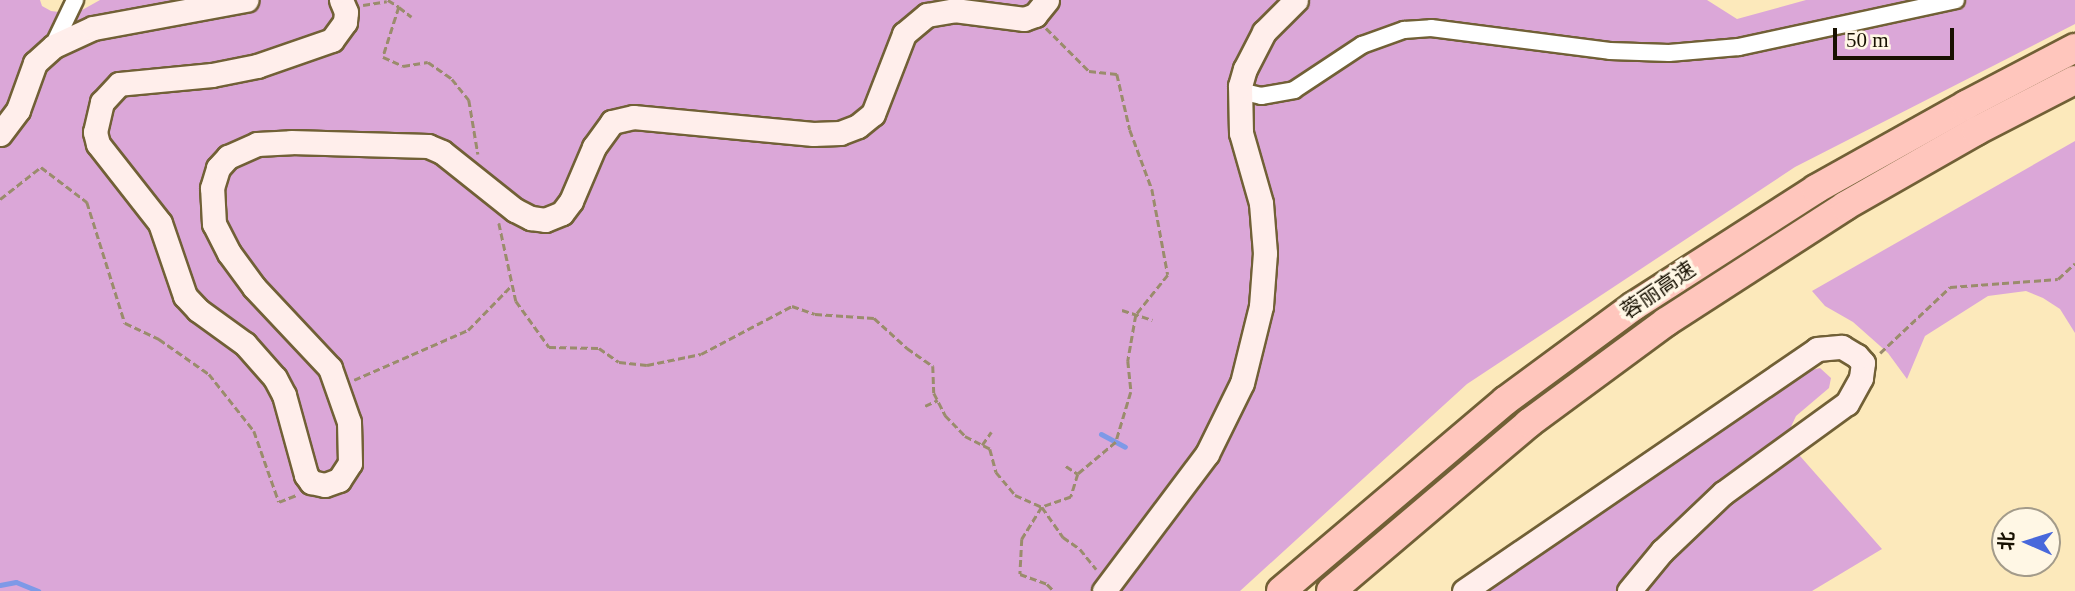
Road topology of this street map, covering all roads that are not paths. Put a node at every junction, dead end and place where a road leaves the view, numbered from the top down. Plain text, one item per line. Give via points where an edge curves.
1 (75, 0) edge
2 (246, 0) edge
3 (1296, 0) edge
4 (1956, 0) edge
5 (350, 3) edge
6 (1041, 7) edge
7 (51, 48) junction
8 (2075, 48) edge
9 (2075, 80) edge
10 (1240, 91) junction
11 (0, 135) edge
12 (1107, 586) edge
13 (1281, 591) edge
14 (1331, 591) edge
15 (1464, 591) edge
16 (1629, 591) edge

1 - 7 street
2 - 7 street via 93,28
3 - 10 street via 1264,32 1245,69
4 - 10 street via 1739,47 1669,53 1610,51 1431,28 1404,30 1362,44 1294,90 1272,96
5 - 6 street via 345,22 332,40 257,66 118,84 102,102 95,132 98,144 160,223 185,296 245,344 275,378 306,475 322,485 339,480 350,463 349,422 330,368 254,286 214,224 212,188 218,168 228,157 257,144 428,146 531,218 553,219 571,201 603,130 622,118 840,133 873,114 904,34 927,15 954,10 1013,20
7 - 11 street via 35,63 18,110
8 - 13 highway, 蓉丽高速 via 1874,156 1704,259 1545,370
9 - 14 highway, 蓉丽高速 via 1910,168 1724,282 1529,423
10 - 12 street via 1241,133 1261,203 1265,253 1261,306 1250,358 1232,407 1207,454
15 - 16 street via 1817,349 1833,346 1850,351 1863,363 1859,386 1847,402 1723,493 1662,551

